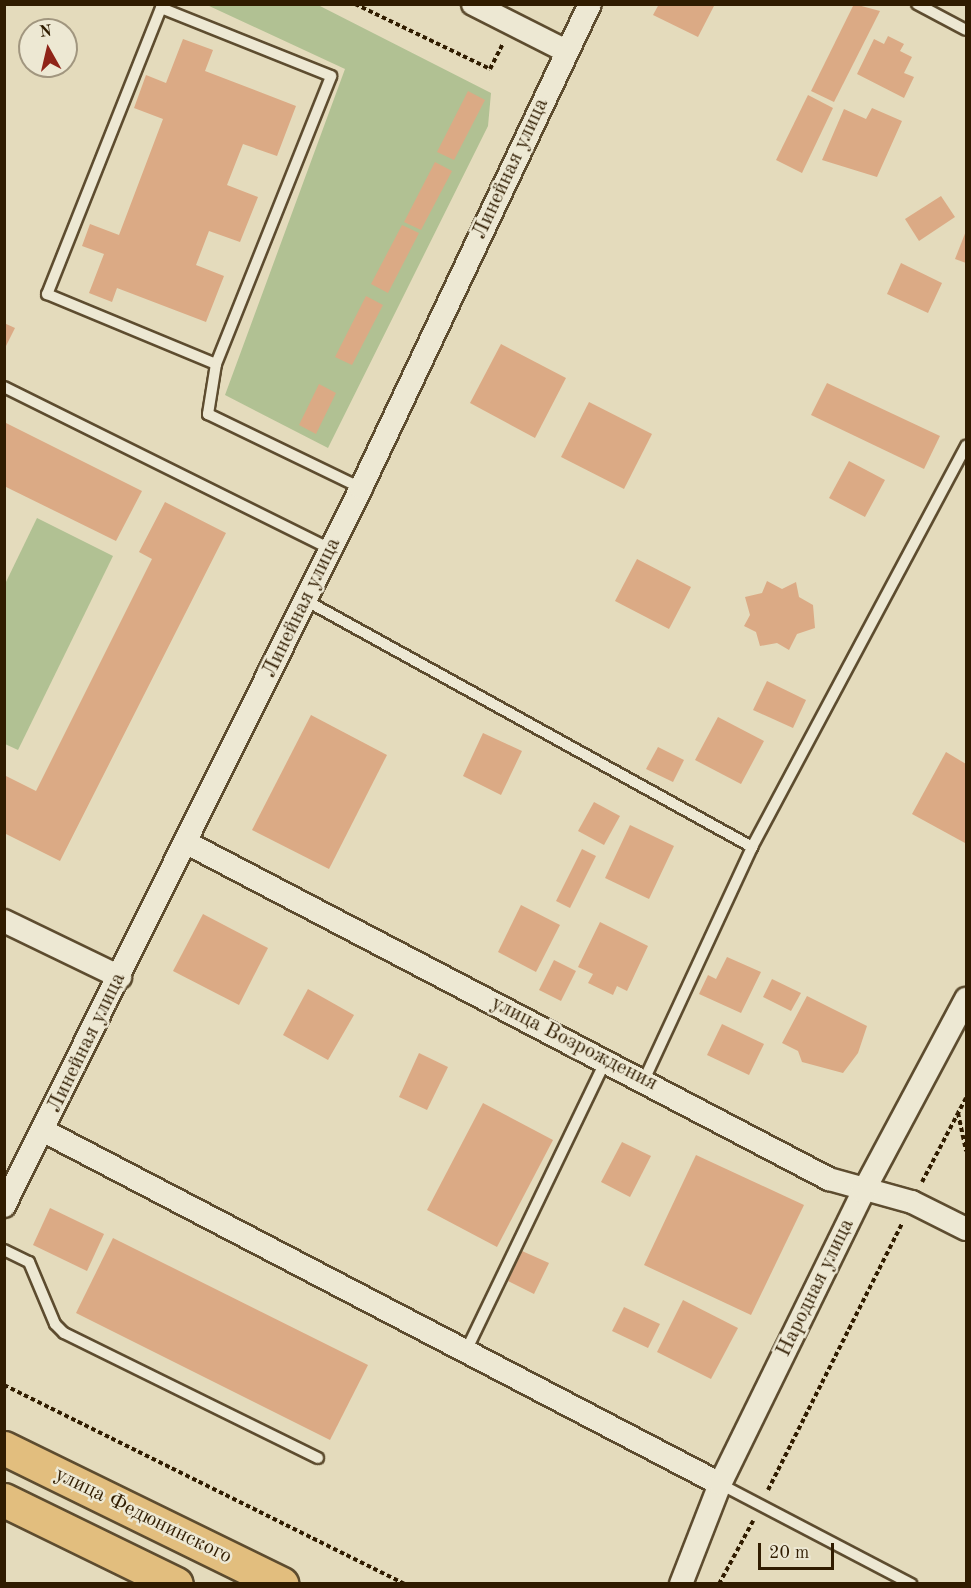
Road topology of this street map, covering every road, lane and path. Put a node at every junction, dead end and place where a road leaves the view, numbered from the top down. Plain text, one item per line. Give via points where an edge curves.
1 (355, 4) edge
2 (473, 4) edge
3 (590, 4) edge
4 (917, 4) edge
5 (513, 23) junction
6 (966, 30) edge
7 (567, 51) junction
8 (216, 364) junction
9 (4, 387) edge
10 (966, 446) edge
11 (361, 488) junction
12 (331, 549) junction
13 (305, 600) junction
14 (186, 843) junction
15 (752, 846) junction
16 (4, 921) edge
17 (120, 977) junction
18 (966, 999) edge
19 (606, 1060) junction
20 (644, 1080) junction
21 (966, 1098) edge
22 (958, 1113) junction
23 (44, 1131) junction
24 (966, 1151) edge
25 (863, 1192) junction
26 (912, 1202) junction
27 (4, 1206) edge
28 (966, 1228) edge
29 (4, 1250) edge
30 (466, 1352) junction
31 (4, 1385) edge
32 (4, 1433) edge
33 (4, 1448) edge
34 (318, 1458) dead end
35 (34, 1463) junction
36 (720, 1484) junction
37 (4, 1500) edge
38 (760, 1506) junction
39 (176, 1584) edge
40 (281, 1584) edge
41 (405, 1584) edge
42 (681, 1584) edge
43 (719, 1584) edge
44 (911, 1584) edge

1 - 5 path via 490,69
2 - 5 street
3 - 7 street, Линейная улица
4 - 6 lane
5 - 7 street
7 - 11 street, Линейная улица
8 - 8 lane via 47,294 160,8 331,76
8 - 11 lane via 207,414
9 - 12 lane
10 - 15 lane
11 - 12 street, Линейная улица
12 - 13 street, Линейная улица
13 - 14 street, Линейная улица
13 - 15 lane
14 - 17 street, Линейная улица
14 - 19 street, улица Возрождения
15 - 20 lane
16 - 17 street
17 - 23 street, Линейная улица
18 - 25 street, Народная улица
19 - 20 street, улица Возрождения
19 - 30 lane
20 - 25 street, улица Возрождения via 830,1179
21 - 22 path
22 - 24 path
22 - 26 path
23 - 27 street, Линейная улица
23 - 30 street
25 - 26 street, улица Возрождения
25 - 36 street, Народная улица
26 - 28 street, улица Возрождения
26 - 38 path
29 - 34 lane via 29,1262 54,1324 64,1333
30 - 36 street
31 - 41 path
32 - 35 street
33 - 35 highway, улица Федюнинского
35 - 40 highway, улица Федюнинского
36 - 38 lane
36 - 42 street, Народная улица
37 - 39 highway
38 - 43 path
38 - 44 lane

